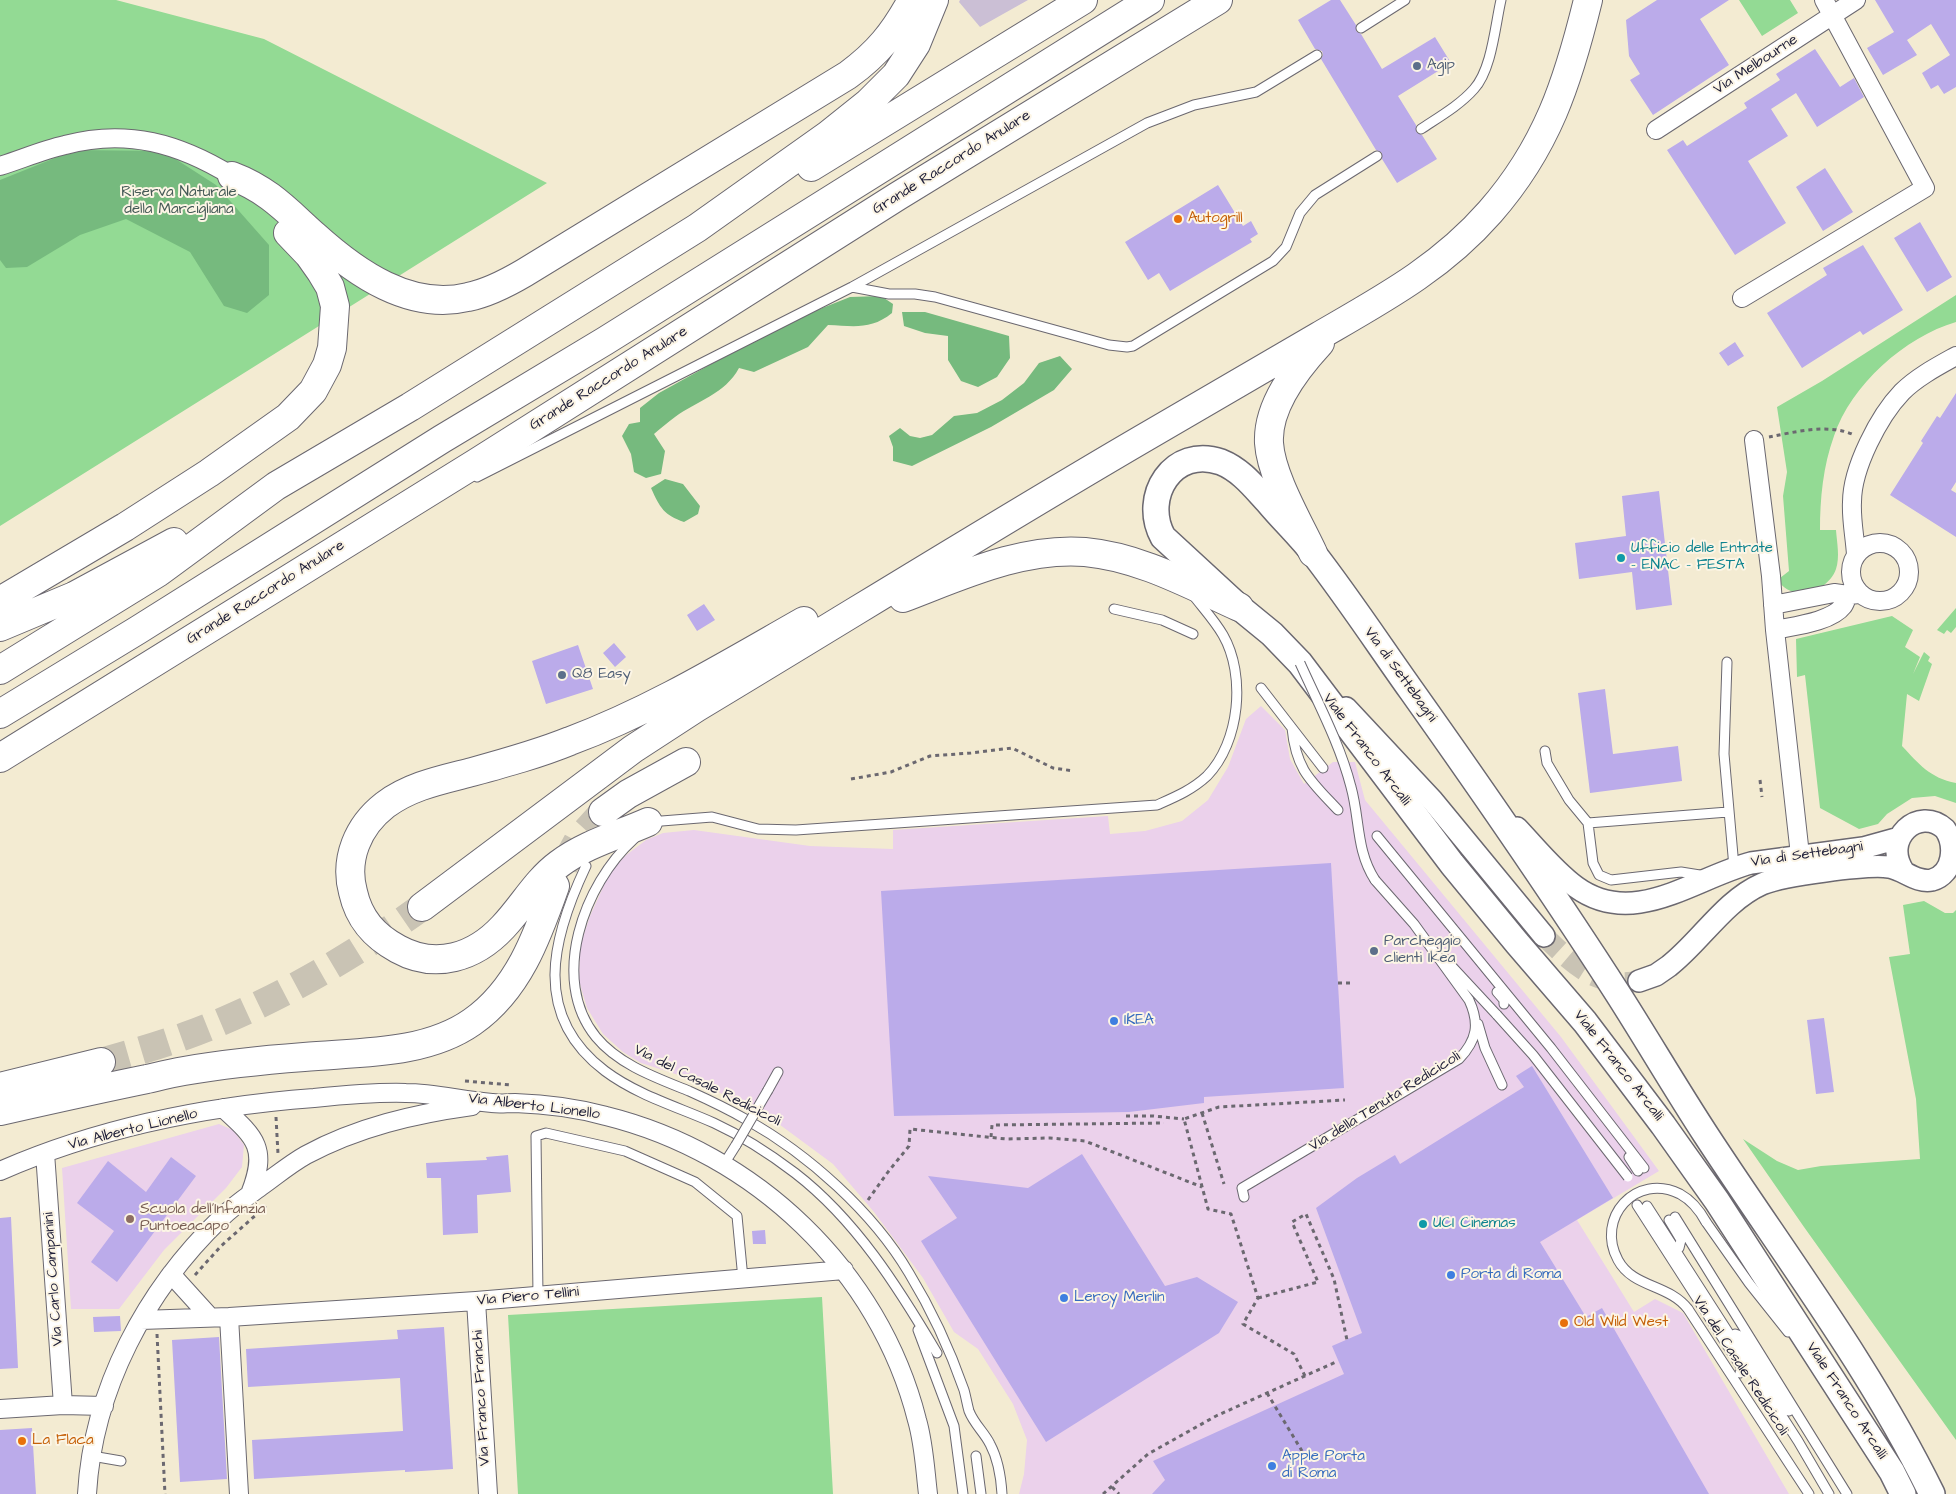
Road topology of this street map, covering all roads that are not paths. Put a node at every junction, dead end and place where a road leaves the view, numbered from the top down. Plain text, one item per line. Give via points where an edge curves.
1 (912, 0) edge
2 (934, 0) edge
3 (1083, 0) edge
4 (1150, 0) edge
5 (1218, 0) edge
6 (1406, 0) edge
7 (1501, 0) edge
8 (1580, 0) edge
9 (1588, 0) edge
10 (1856, 0) edge
11 (1828, 8) edge
12 (1360, 28) dead end
13 (1317, 55) dead end
14 (1574, 56) junction
15 (1421, 129) dead end
16 (1656, 130) dead end
17 (1377, 156) dead end
18 (0, 166) edge
19 (232, 176) junction
20 (697, 228) junction
21 (852, 287) junction
22 (1742, 298) dead end
23 (1333, 328) junction
24 (1956, 356) edge
25 (1754, 440) road end
26 (1110, 458) junction
27 (471, 473) junction
28 (276, 486) junction
29 (432, 501) dead end
30 (1313, 553) junction
31 (1856, 555) junction
32 (311, 565) junction
33 (1182, 581) junction
34 (1854, 594) junction
35 (0, 601) edge
36 (1773, 605) junction
37 (1239, 607) junction
38 (1114, 608) dead end
39 (841, 622) junction
40 (0, 627) edge
41 (1775, 630) junction
42 (1193, 634) dead end
43 (1726, 662) dead end
44 (1300, 663) junction
45 (0, 670) edge
46 (1261, 688) dead end
47 (0, 714) edge
48 (1292, 728) junction
49 (1545, 751) dead end
50 (0, 758) edge
51 (686, 762) dead end
52 (1323, 768) dead end
53 (1488, 797) junction
54 (1338, 810) dead end
55 (602, 812) tunnel mouth
56 (1728, 812) junction
57 (648, 822) junction
58 (1588, 823) junction
59 (1899, 838) junction
60 (1955, 845) edge
61 (1800, 855) junction
62 (586, 866) dead end
63 (1734, 867) junction
64 (1904, 872) junction
65 (1711, 876) junction
66 (556, 886) tunnel mouth
67 (422, 907) tunnel mouth
68 (1414, 925) junction
69 (1544, 936) tunnel mouth
70 (1639, 981) tunnel mouth
71 (1504, 1004) dead end
72 (1474, 1012) junction
73 (101, 1062) tunnel mouth
74 (778, 1072) dead end
75 (1502, 1085) dead end
76 (0, 1087) edge
77 (492, 1103) junction
78 (223, 1108) junction
79 (0, 1111) edge
80 (45, 1153) junction
81 (724, 1164) junction
82 (1641, 1170) dead end
83 (0, 1171) edge
84 (1628, 1177) dead end
85 (1243, 1193) dead end
86 (250, 1194) junction
87 (1680, 1248) dead end
88 (844, 1270) junction
89 (171, 1274) junction
90 (743, 1279) junction
91 (538, 1296) junction
92 (476, 1301) junction
93 (911, 1311) junction
94 (210, 1317) junction
95 (229, 1317) junction
96 (141, 1320) junction
97 (1735, 1334) dead end
98 (937, 1353) dead end
99 (1740, 1373) dead end
100 (63, 1405) junction
101 (104, 1406) junction
102 (0, 1409) edge
103 (1857, 1418) junction
104 (1816, 1445) junction
105 (92, 1456) junction
106 (976, 1456) dead end
107 (121, 1461) dead end
108 (87, 1494) edge
109 (239, 1494) edge
110 (488, 1494) edge
111 (928, 1494) edge
112 (963, 1494) edge
113 (981, 1494) edge
114 (1002, 1494) edge
115 (1809, 1494) edge
116 (1829, 1494) edge
117 (1847, 1494) edge
118 (1903, 1494) edge
119 (1932, 1494) edge

1 - 19 highway via 884,44 848,75 524,273 468,297 425,299 383,285 328,248 272,196
2 - 20 highway via 910,55 880,92 842,124
3 - 20 highway via 770,191
4 - 47 highway via 605,342 442,439
5 - 27 highway, Grande Raccordo Anulare via 624,369
6 - 12 lane
7 - 15 lane via 1482,78 1469,95
8 - 14 highway
9 - 14 highway
10 - 11 street, Via Melbourne
11 - 16 street, Via Melbourne
11 - 22 street via 1926,188
13 - 21 lane via 1256,92 1194,105 1147,123
14 - 23 highway via 1561,96 1538,144 1488,214 1420,276
17 - 21 lane via 1311,199 1300,214 1286,247 1272,261 1152,336 1126,348 935,296 889,294
18 - 19 street via 66,144 119,139 160,143 186,151
19 - 35 highway via 309,255 330,287 335,306 334,336 327,365 318,383 288,417 209,473
20 - 28 highway via 410,407
21 - 27 lane via 528,451
23 - 26 highway
23 - 30 highway via 1287,387 1274,414 1270,436 1270,453 1277,475
24 - 31 street via 1902,392 1868,442 1852,500
25 - 36 street
26 - 39 highway
26 - 57 highway via 632,715 552,748 403,794 377,812 360,832 351,859 354,896 364,920 381,939 415,957 444,960 487,942 542,879 561,863 581,850
27 - 32 highway, Grande Raccordo Anulare
28 - 40 highway via 74,596
28 - 45 highway via 158,572
29 - 32 lane
30 - 37 main road, Via di Settebagni via 1236,470 1209,459 1193,459 1179,465 1163,482 1156,497 1155,510 1160,530 1170,545
30 - 53 main road, Via di Settebagni
31 - 34 street via 1850,571
31 - 34 street via 1869,545 1885,543 1905,557 1909,573 1904,589 1891,599 1874,601
32 - 50 highway, Grande Raccordo Anulare
33 - 37 highway
33 - 39 highway via 1121,559 1086,552 1050,553 987,566
33 - 57 lane via 1223,635 1233,659 1237,688 1236,718 1208,775 1190,790 1157,805 796,830 758,829 712,817
34 - 36 street via 1834,593
34 - 41 street via 1834,614
36 - 41 street
37 - 44 main road, Via della Tenuta Redicicoli
38 - 42 lane via 1162,620
39 - 67 highway via 640,745
41 - 61 street
43 - 56 lane via 1724,754
44 - 68 lane, Via della Tenuta Redicicoli, bridge via 1343,759 1368,868
44 - 69 street via 1432,800
44 - 103 main road, Viale Franco Arcalli via 1458,871 1585,1022 1663,1124 1717,1201
46 - 48 lane
48 - 52 lane
48 - 54 lane via 1304,773
49 - 58 lane via 1547,763 1569,800
51 - 55 highway
53 - 65 street, Via di Settebagni via 1568,881 1585,893 1604,900 1634,904 1658,899
53 - 119 main road, Viale Franco Arcalli via 1880,1399
56 - 58 lane
56 - 63 lane
57 - 114 lane, Via del Casale Redicicoli via 608,867 581,924 573,976 578,1004 586,1021 603,1045 634,1067 716,1104 784,1141 867,1216 900,1258 927,1305 961,1382 973,1420 991,1445
58 - 65 lane via 1593,863 1599,875 1612,880 1681,872
59 - 60 street via 1912,825 1929,822 1946,830
59 - 61 street, Via di Settebagni via 1863,848
59 - 64 street via 1896,856
60 - 64 street via 1952,864 1939,877 1921,880
61 - 63 street, Via di Settebagni
62 - 93 lane via 561,931 554,978 556,998 566,1026 583,1052 606,1072 643,1093 737,1135 814,1188 873,1254
63 - 65 street, Via di Settebagni
64 - 70 street via 1888,867 1852,869 1767,882 1744,895 1669,966
66 - 79 highway via 539,932 504,992 474,1021 444,1036 394,1049 182,1071
68 - 72 lane, Via della Tenuta Redicicoli
68 - 84 lane, bridge via 1533,1055
71 - 82 lane via 1374,837 1551,1048 1626,1145
72 - 75 lane via 1485,1048
72 - 85 lane, Via della Tenuta Redicicoli via 1474,1038 1459,1059 1265,1175
73 - 76 highway
74 - 81 lane, bridge
77 - 78 street, Via Alberto Lionello via 404,1092 276,1100
77 - 81 street, Via Alberto Lionello via 550,1106 620,1119 674,1138
77 - 86 street via 384,1123 346,1137 278,1172
78 - 80 street, Via Alberto Lionello via 152,1122
78 - 86 street via 248,1130 256,1144 258,1166
80 - 83 street, Via Alberto Lionello
80 - 100 street, Via Carlo Campanini
81 - 88 street, Via Alberto Lionello via 758,1186 811,1232
86 - 89 street via 221,1218
87 - 104 lane via 1681,1240 1672,1219
88 - 90 street, Via Piero Tellini
88 - 111 street, Via Alberto Lionello via 873,1313 907,1387 921,1435
89 - 94 street
89 - 96 street
90 - 91 street, Via Piero Tellini
90 - 91 lane via 737,1216 695,1182 625,1151 546,1133 536,1136
91 - 92 street, Via Piero Tellini
92 - 95 street, Via Piero Tellini
92 - 110 street, Via Franco Franchi
93 - 98 lane
93 - 112 lane via 954,1426
94 - 95 street, Via Piero Tellini
94 - 96 street, Via Piero Tellini
95 - 109 street
96 - 101 street via 120,1360
97 - 104 lane
99 - 116 lane via 1740,1365 1642,1205 1703,1294
100 - 101 street
100 - 102 street
101 - 105 street
103 - 115 lane, Via del Casale Redicicoli, bridge via 1749,1283 1693,1205 1681,1195 1658,1189 1642,1191 1628,1198 1617,1211 1611,1235 1623,1268 1635,1278 1676,1296 1688,1309
103 - 118 main road, Viale Franco Arcalli
104 - 117 lane
105 - 107 lane
105 - 108 street
106 - 113 lane

